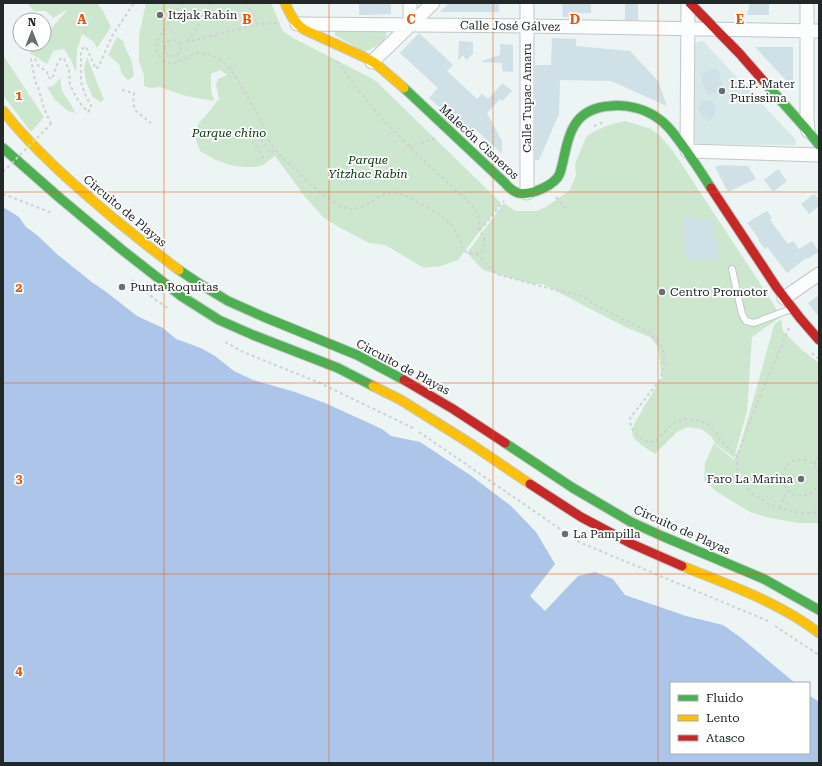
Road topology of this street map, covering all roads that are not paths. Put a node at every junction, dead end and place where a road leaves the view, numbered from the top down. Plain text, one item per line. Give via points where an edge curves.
1 (285, 3) edge
2 (410, 3) edge
3 (433, 3) edge
4 (527, 3) edge
5 (689, 3) edge
6 (808, 3) edge
7 (297, 24) junction
8 (410, 25) junction
9 (527, 26) junction
10 (688, 28) junction
11 (715, 29) junction
12 (813, 31) edge
13 (372, 62) junction
14 (3, 111) edge
15 (808, 131) junction
16 (819, 145) edge
17 (3, 148) edge
18 (687, 151) junction
19 (819, 155) edge
20 (527, 193) junction
21 (732, 269) dead end
22 (819, 274) edge
23 (788, 303) junction
24 (819, 340) edge
25 (819, 610) edge
26 (819, 633) edge

1 - 7 main road, Malecón Cisneros
2 - 8 street
3 - 8 street
4 - 9 street, Calle Tupac Amaru
5 - 10 street
5 - 11 main road
6 - 12 street
7 - 8 street, Calle José Gálvez
7 - 13 main road, Malecón Cisneros
8 - 9 street, Calle José Gálvez
8 - 13 street
9 - 10 street, Calle José Gálvez
9 - 20 street, Calle Tupac Amaru
10 - 11 street, Calle José Gálvez
10 - 18 street
11 - 12 street, Calle José Gálvez
11 - 15 main road
12 - 15 street
13 - 20 main road, Malecón Cisneros via 449,129 513,190
14 - 25 main road, Circuito de Playas via 74,184 148,246 213,293 372,362 440,400 604,506 646,528 763,579
15 - 16 main road
17 - 26 main road via 121,249 181,296 219,320 338,368 401,400 581,517 632,544 767,601
18 - 19 street
18 - 20 main road, Malecón Cisneros via 670,129 646,112 616,106 591,109 575,122 558,176 547,185
18 - 23 main road, Malecón Cisneros
21 - 23 lane via 742,314 746,321 754,323 781,313
22 - 23 street
23 - 24 main road, Malecón Cisneros

